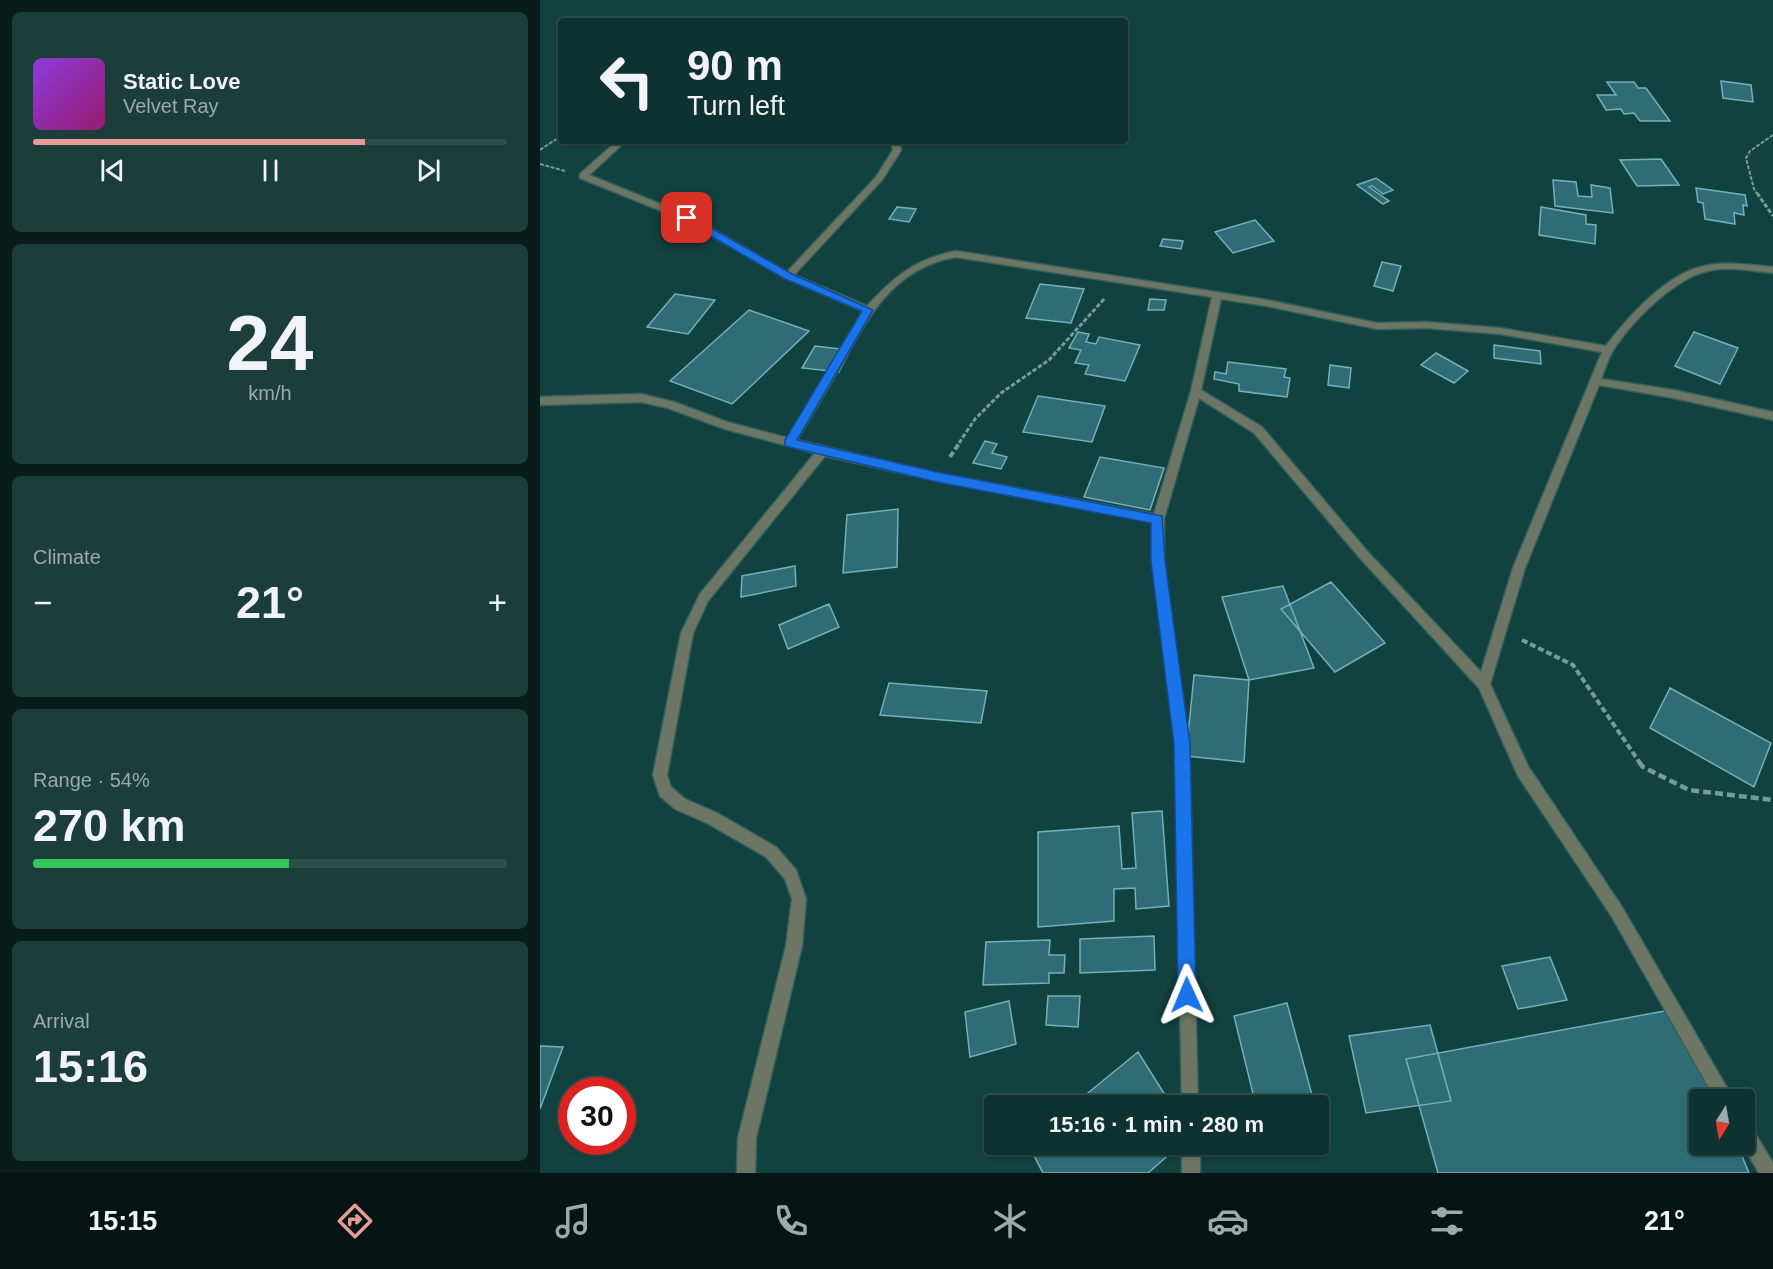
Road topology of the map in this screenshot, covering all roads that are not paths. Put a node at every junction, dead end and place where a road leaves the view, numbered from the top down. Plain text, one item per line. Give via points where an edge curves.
1 (619, 144) edge
2 (896, 144) edge
3 (1773, 270) edge
4 (788, 276) junction
5 (1217, 297) junction
6 (868, 310) junction
7 (1608, 350) junction
8 (1595, 381) junction
9 (1196, 391) junction
10 (540, 401) edge
11 (1773, 416) edge
12 (789, 443) junction
13 (823, 451) junction
14 (1158, 519) junction
15 (1484, 684) junction
16 (1720, 1089) edge
17 (1190, 1095) edge
18 (1755, 1149) edge
19 (1191, 1155) edge
20 (746, 1173) edge
21 (1191, 1173) edge
22 (1769, 1173) edge

1 - 4 street via 583,176 687,218
2 - 4 street via 897,150 879,178
3 - 7 street via 1705,269 1684,276 1621,331
4 - 6 street
5 - 6 street via 956,254 919,264
5 - 7 street via 1267,303 1377,326 1427,325 1500,331
5 - 9 street
6 - 12 street
7 - 8 street
8 - 11 street
8 - 15 street via 1518,568
9 - 14 street
9 - 15 street via 1258,430 1355,545
10 - 12 street via 641,398
12 - 13 street
13 - 14 street
13 - 20 street via 704,598 687,633 660,775 665,791 680,804 771,852 791,875 799,899 792,956 747,1138
14 - 17 street via 1158,561 1182,744
15 - 16 street via 1523,771 1617,912
18 - 22 street
19 - 21 street

